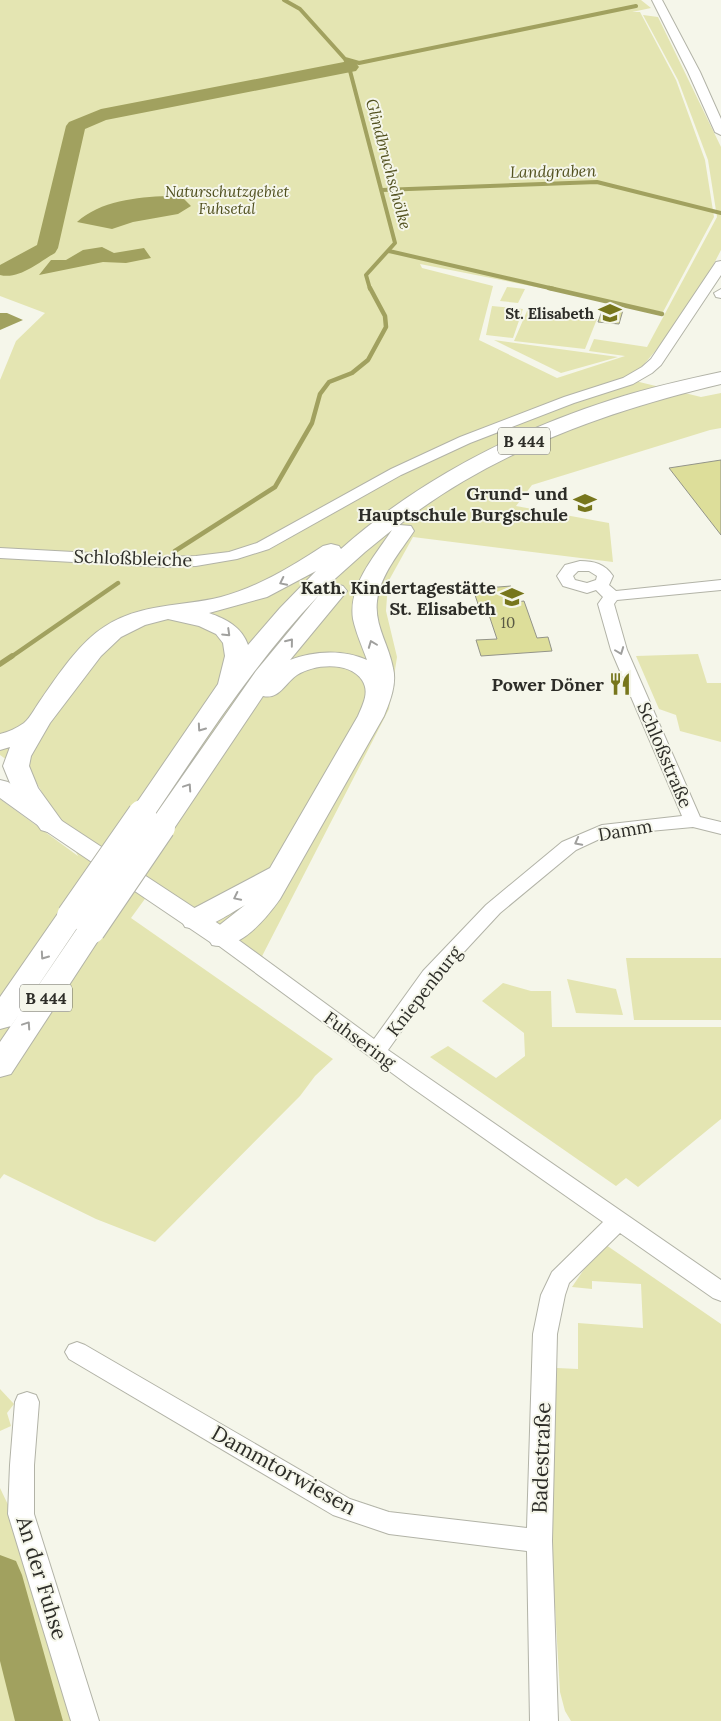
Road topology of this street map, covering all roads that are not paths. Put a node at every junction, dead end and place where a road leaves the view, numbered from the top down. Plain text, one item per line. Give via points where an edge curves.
1 (657, 0) edge
2 (715, 105) edge
3 (721, 132) edge
4 (721, 265) edge
5 (721, 378) edge
6 (721, 390) edge
7 (394, 527) junction
8 (292, 532) joint
9 (0, 553) edge
10 (721, 585) edge
11 (599, 586) dead end
12 (609, 600) junction
13 (148, 616) junction
14 (379, 691) junction
15 (234, 699) junction
16 (12, 745) edge
17 (0, 787) edge
18 (694, 822) junction
19 (52, 824) junction
20 (721, 828) edge
21 (279, 875) junction
22 (493, 909) joint
23 (195, 920) junction
24 (81, 923) junction
25 (222, 938) junction
26 (0, 1019) edge
27 (382, 1044) junction
28 (0, 1066) edge
29 (618, 1221) junction
30 (721, 1292) edge
31 (77, 1352) dead end
32 (27, 1402) dead end
33 (539, 1541) junction
34 (85, 1721) edge
35 (544, 1721) edge

1 - 2 street
2 - 3 street
4 - 8 street via 661,355 647,370 628,381 568,400 465,440 396,472
5 - 7 highway, B 444 via 606,408 540,433 454,478
6 - 7 highway, B 444 via 584,430 471,484 435,507
7 -> 13 highway via 364,529 298,574 269,588 224,603
14 -> 7 highway via 381,668 368,632 365,602
7 - 15 highway, B 444 via 366,562
8 - 9 street, Schloßbleiche via 263,546 230,556 196,561
10 - 12 street
11 - 12 street
12 -> 18 street, Schloßstraße via 619,650
13 -> 15 highway via 192,616 212,622 228,633 237,646 238,654
13 - 16 highway via 125,625 100,642
14 - 15 highway via 375,678 362,667 342,661 320,660 290,669 257,700
14 - 21 highway via 371,716
15 - 24 highway, B 444, bridge
16 - 19 highway via 18,775
17 - 19 main road, Fuhsering
18 - 20 street, Damm
18 -> 22 street, Damm via 616,829 579,840
19 - 23 main road, Fuhsering
21 -> 23 highway
21 - 25 highway via 259,909 244,924
22 - 27 street, Kniepenburg via 430,976
23 - 25 main road, Fuhsering
24 -> 26 highway, B 444
28 -> 24 highway, B 444
25 - 27 street, Fuhsering
27 - 29 street, Fuhsering
29 - 30 street, Fuhsering
29 - 33 street, Badestraße via 560,1278 553,1294 545,1334
31 - 33 street, Dammtorwiesen via 342,1507 389,1522
32 - 34 street, An der Fuhse via 21,1514
33 - 35 street, Badestraße

